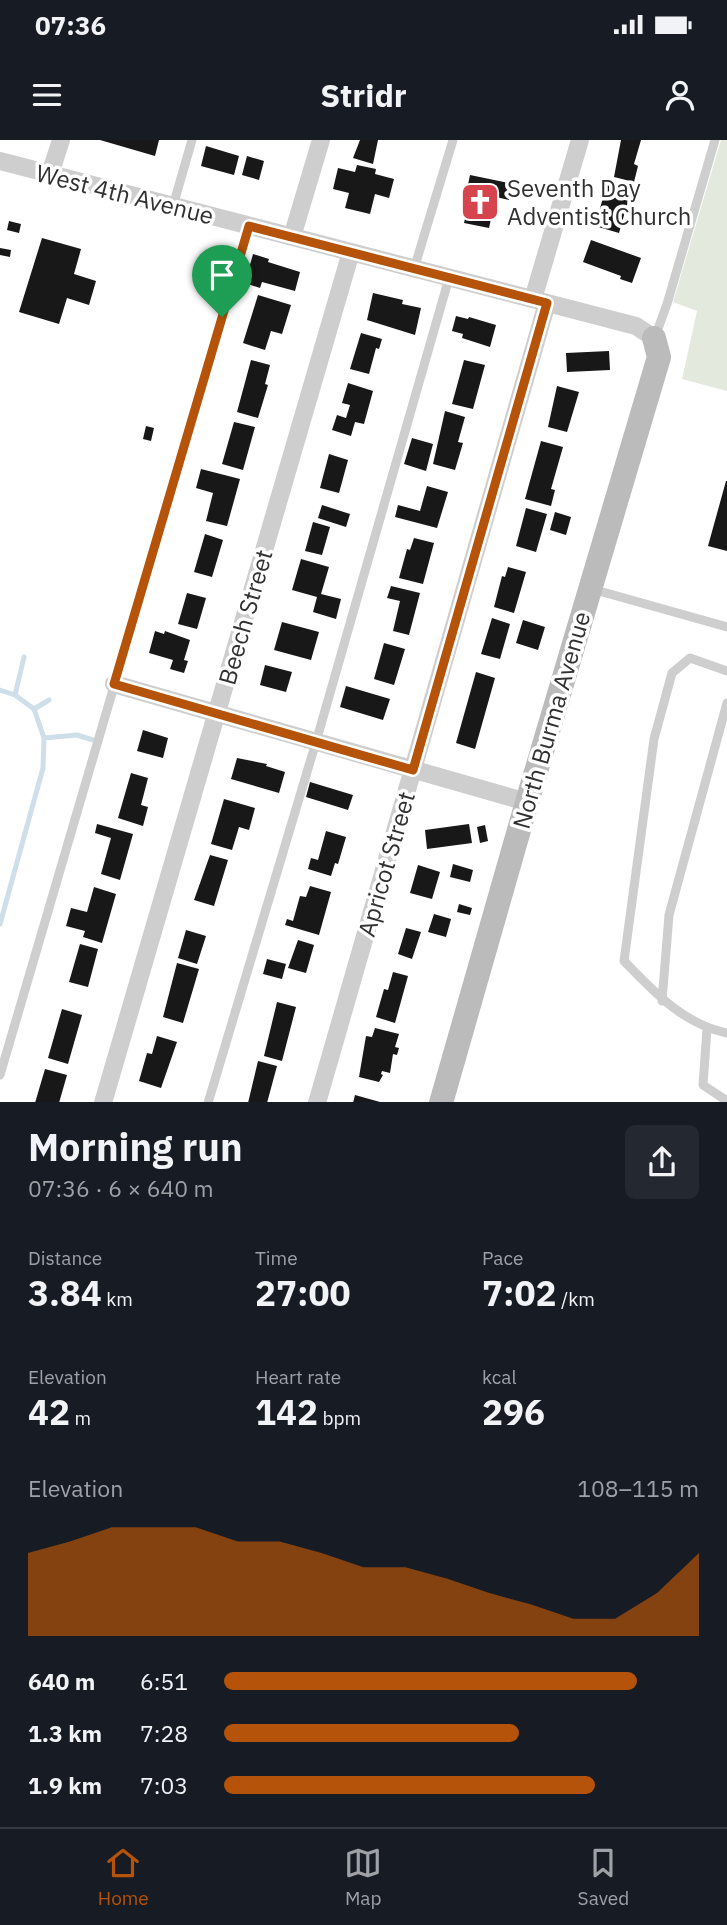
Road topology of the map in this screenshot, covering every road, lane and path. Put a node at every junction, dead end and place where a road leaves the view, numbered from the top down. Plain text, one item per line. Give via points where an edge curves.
1 (61, 140) edge
2 (192, 140) edge
3 (321, 140) edge
4 (453, 140) edge
5 (580, 140) edge
6 (715, 140) edge
7 (0, 161) edge
8 (50, 174) junction
9 (173, 206) junction
10 (249, 226) junction
11 (292, 237) junction
12 (351, 252) junction
13 (414, 269) junction
14 (449, 278) junction
15 (540, 301) junction
16 (654, 338) junction
17 (590, 589) junction
18 (727, 627) edge
19 (727, 671) edge
20 (114, 684) junction
21 (727, 703) edge
22 (217, 713) junction
23 (316, 742) junction
24 (413, 770) junction
25 (527, 802) junction
26 (662, 1001) junction
27 (707, 1029) junction
28 (727, 1033) edge
29 (0, 1075) edge
30 (727, 1101) edge
31 (103, 1102) edge
32 (208, 1102) edge
33 (317, 1102) edge
34 (441, 1102) edge

1 - 8 street
2 - 9 lane
3 - 11 street
4 - 13 lane
5 - 15 street, Apricot Street
6 - 16 lane
7 - 8 street, West 4th Avenue
8 - 9 street, West 4th Avenue
9 - 10 street, West 4th Avenue
10 - 11 street, West 4th Avenue
10 - 20 lane
11 - 12 street, West 4th Avenue
12 - 13 street, West 4th Avenue
12 - 22 street, Beech Street
13 - 14 street, West 4th Avenue
14 - 15 street, West 4th Avenue
14 - 23 lane
15 - 16 street, West 4th Avenue via 636,326
15 - 24 street, Apricot Street
16 - 17 street, North Burma Avenue via 659,357
17 - 18 lane
17 - 25 street, North Burma Avenue
19 - 26 lane via 690,659 672,673 654,739 624,961
20 - 22 street
20 - 29 lane
21 - 26 lane via 669,915
22 - 23 street
22 - 31 street, Beech Street
23 - 24 street
23 - 32 lane
24 - 25 street
24 - 33 street, Apricot Street
25 - 34 street, North Burma Avenue
26 - 27 lane
27 - 28 lane
27 - 30 lane via 702,1085

